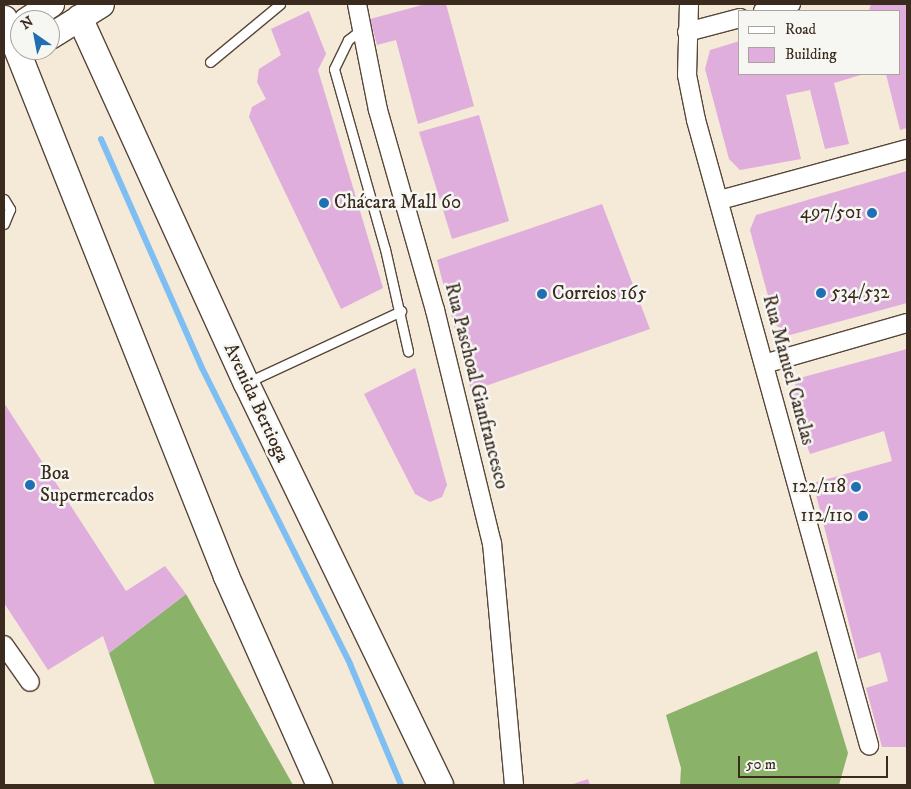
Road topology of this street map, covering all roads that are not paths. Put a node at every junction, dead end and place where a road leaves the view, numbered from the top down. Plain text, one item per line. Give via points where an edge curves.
1 (101, 4) edge
2 (280, 4) edge
3 (357, 4) edge
4 (689, 4) edge
5 (791, 4) edge
6 (767, 10) edge
7 (79, 17) junction
8 (738, 19) edge
9 (60, 29) edge
10 (362, 29) junction
11 (687, 32) junction
12 (18, 60) edge
13 (210, 62) dead end
14 (907, 149) edge
15 (4, 199) edge
16 (720, 200) junction
17 (4, 224) edge
18 (401, 311) junction
19 (907, 323) edge
20 (408, 351) dead end
21 (764, 364) junction
22 (246, 383) junction
23 (4, 645) edge
24 (30, 682) dead end
25 (869, 745) dead end
26 (319, 785) edge
27 (440, 785) edge
28 (514, 785) edge

1 - 7 street
2 - 13 lane
3 - 10 street, Rua Paschoal Gianfrancesco
4 - 11 street, Rua Manuel Canelas
5 - 6 street
7 - 9 street
7 - 22 street, Avenida Bertioga
8 - 11 street
10 - 18 lane via 348,40 334,69
10 - 28 street, Rua Paschoal Gianfrancesco via 378,110 436,310 492,543
11 - 16 street, Rua Manuel Canelas via 687,75
12 - 26 street via 226,576
14 - 16 street
15 - 17 lane via 10,210
16 - 21 street, Rua Manuel Canelas
18 - 20 lane
18 - 22 lane
19 - 21 street
21 - 25 street, Rua Manuel Canelas
22 - 27 street, Avenida Bertioga
23 - 24 street

